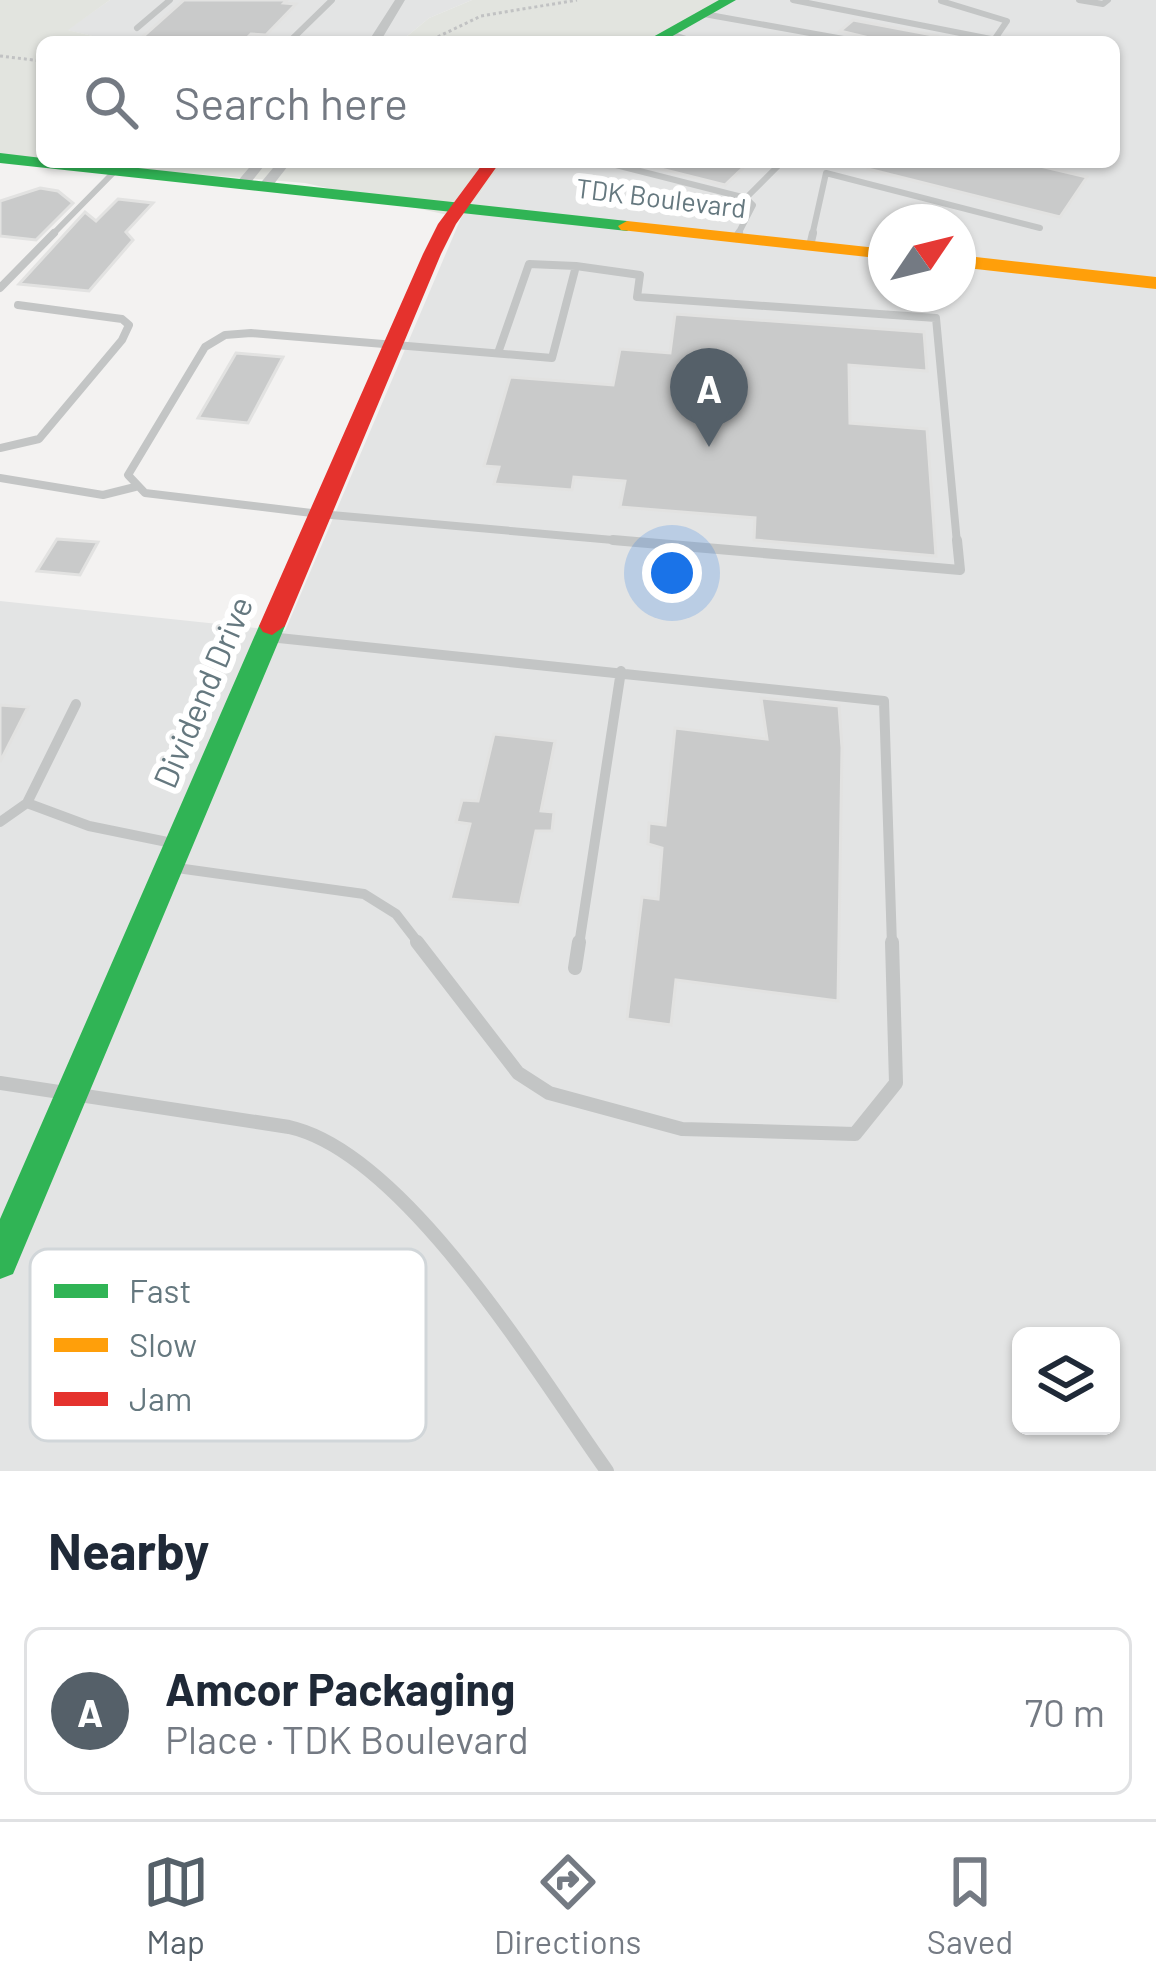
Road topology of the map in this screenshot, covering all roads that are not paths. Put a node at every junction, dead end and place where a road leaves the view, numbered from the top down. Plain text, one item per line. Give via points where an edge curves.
1 (170, 0) edge
2 (332, 0) edge
3 (400, 0) edge
4 (793, 0) edge
5 (1079, 0) edge
6 (1108, 0) edge
7 (941, 1) edge
8 (717, 7) edge
9 (137, 28) dead end
10 (295, 36) edge
11 (378, 36) edge
12 (663, 36) edge
13 (835, 36) edge
14 (974, 36) edge
15 (997, 36) edge
16 (4, 163) edge
17 (36, 165) edge
18 (84, 168) edge
19 (488, 168) edge
20 (628, 168) edge
21 (776, 168) edge
22 (831, 168) edge
23 (116, 170) junction
24 (826, 173) junction
25 (256, 177) edge
26 (746, 198) junction
27 (460, 206) junction
28 (1040, 228) dead end
29 (736, 238) junction
30 (810, 246) junction
31 (868, 252) edge
32 (976, 263) edge
33 (576, 266) junction
34 (1156, 283) edge
35 (0, 288) edge
36 (18, 305) dead end
37 (393, 345) junction
38 (498, 353) junction
39 (0, 448) edge
40 (0, 478) edge
41 (135, 487) junction
42 (320, 514) junction
43 (266, 636) junction
44 (621, 671) junction
45 (76, 704) dead end
46 (27, 803) junction
47 (0, 822) edge
48 (172, 855) junction
49 (575, 968) dead end
50 (0, 1083) edge
51 (73, 1097) junction
52 (0, 1261) edge
53 (607, 1471) edge

1 - 9 lane
2 - 10 lane
3 - 11 street
4 - 14 lane
5 - 6 lane
7 - 15 lane via 1001,16 1007,21
8 - 12 street
8 - 13 lane
16 - 17 street, TDK Boulevard
18 - 23 street, TDK Boulevard
19 - 27 street, Dividend Drive
20 - 26 lane
21 - 26 lane
22 - 24 lane
23 - 25 street, TDK Boulevard
23 - 35 lane
24 - 28 lane
24 - 30 lane
25 - 27 street, TDK Boulevard
26 - 29 lane via 753,205
27 - 29 street, TDK Boulevard
27 - 37 street, Dividend Drive
29 - 30 street, TDK Boulevard
30 - 31 street, TDK Boulevard
32 - 34 street
33 - 38 lane via 529,264
33 - 38 lane via 552,358
33 - 42 lane via 640,275 637,297 935,318 960,570
36 - 39 lane via 129,325 39,439
37 - 38 lane
37 - 41 lane via 251,333 217,339 129,467
37 - 42 street, Dividend Drive
40 - 41 lane via 103,495
41 - 42 lane
42 - 43 street, Dividend Drive
43 - 44 lane
43 - 48 street, Dividend Drive
44 - 48 lane via 884,701 896,1083 855,1134 682,1129 549,1094 518,1073 396,914 364,894
44 - 49 lane
45 - 46 lane
46 - 47 lane
46 - 48 lane
48 - 51 street, Dividend Drive
50 - 51 lane
51 - 52 street, Dividend Drive
51 - 53 lane via 217,1111 316,1135 378,1177 450,1258

